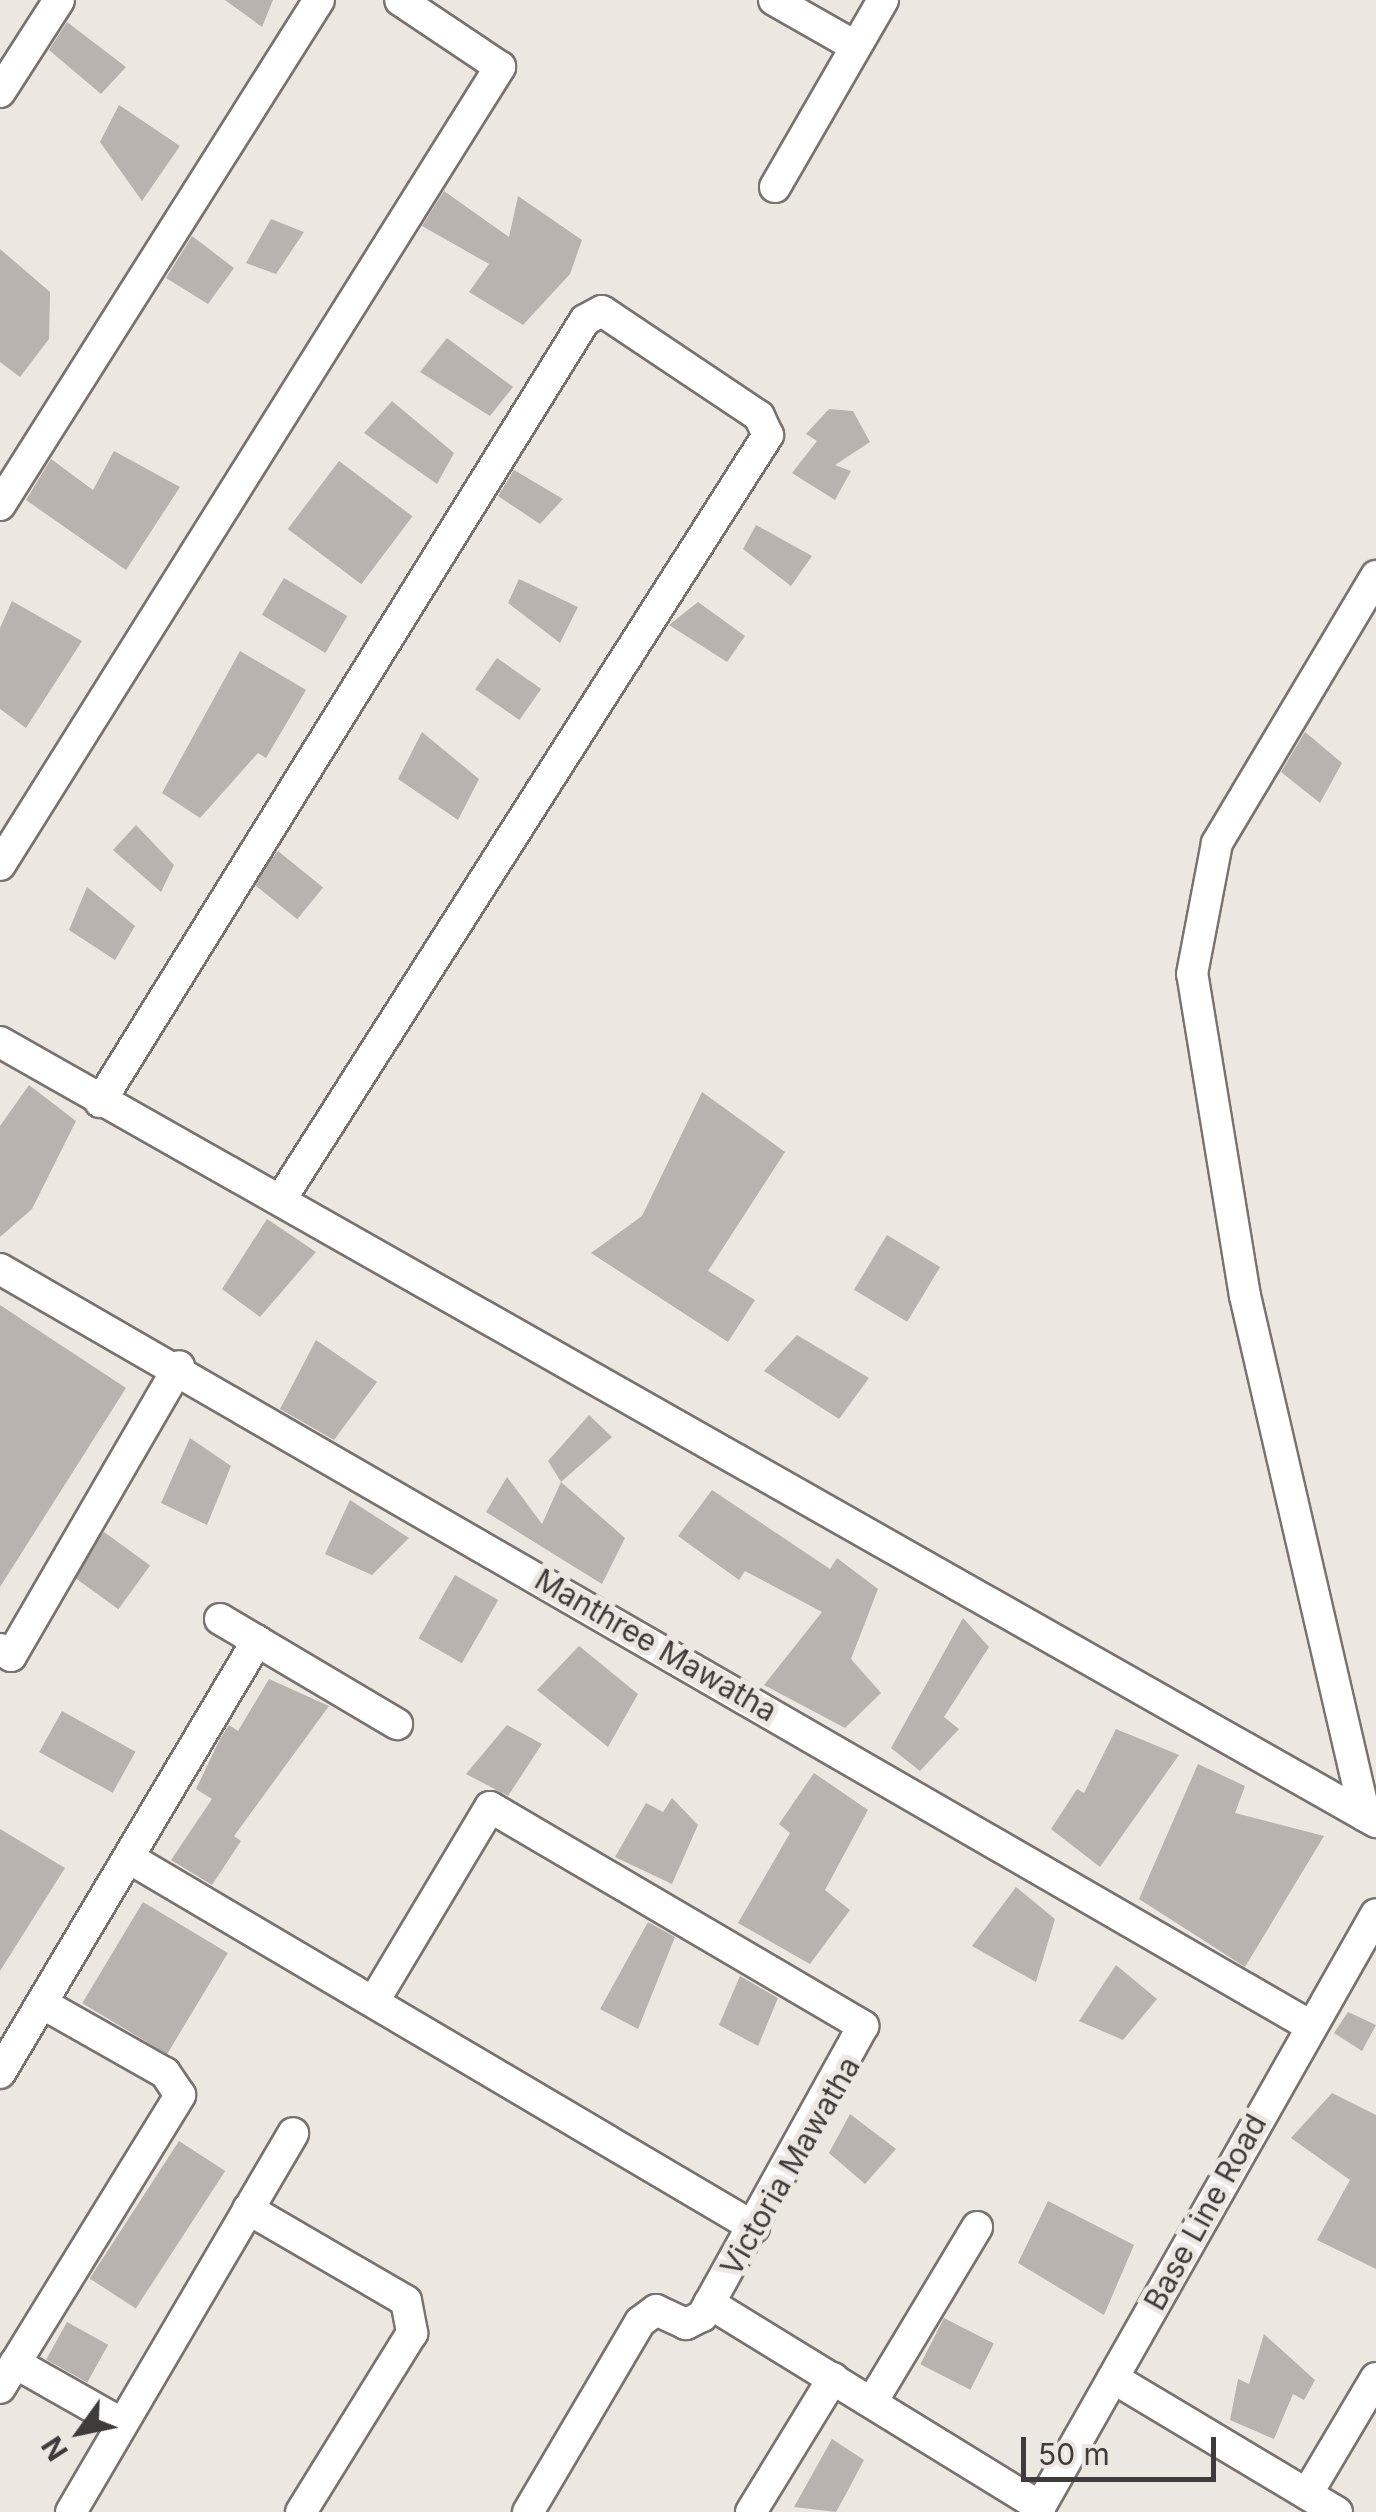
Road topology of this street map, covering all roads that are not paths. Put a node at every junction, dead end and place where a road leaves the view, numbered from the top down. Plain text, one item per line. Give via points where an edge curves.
1 (59, 0) edge
2 (319, 0) edge
3 (400, 0) edge
4 (774, 0) edge
5 (883, 0) edge
6 (855, 46) junction
7 (0, 92) edge
8 (775, 187) dead end
9 (0, 505) edge
10 (1376, 576) edge
11 (0, 865) edge
12 (0, 1042) edge
13 (100, 1102) junction
14 (281, 1199) junction
15 (0, 1269) edge
16 (179, 1366) junction
17 (220, 1619) dead end
18 (257, 1641) junction
19 (0, 1649) edge
20 (397, 1724) dead end
21 (1370, 1819) edge
22 (129, 1858) junction
23 (1376, 1914) edge
24 (374, 2002) junction
25 (43, 2004) junction
26 (1309, 2025) junction
27 (0, 2073) edge
28 (293, 2133) dead end
29 (248, 2208) junction
30 (754, 2226) junction
31 (976, 2227) dead end
32 (709, 2304) junction
33 (7, 2376) edge
34 (833, 2378) junction
35 (1113, 2378) junction
36 (1376, 2378) edge
37 (872, 2402) junction
38 (121, 2424) junction
39 (1307, 2494) junction
40 (1038, 2509) edge
41 (71, 2512) edge
42 (301, 2512) edge
43 (528, 2512) edge
44 (751, 2512) edge
45 (1337, 2512) edge

1 - 7 street
2 - 9 street
3 - 11 street via 500,67
4 - 6 street
5 - 6 street
6 - 8 street
10 - 21 street via 1216,843 1192,974 1245,1296
12 - 13 street
13 - 14 street
13 - 14 street via 584,320 602,311 759,416 768,435
14 - 21 street
15 - 16 street, Manthree Mawatha
16 - 19 street via 11,1656
16 - 26 street, Manthree Mawatha
17 - 18 street
18 - 20 street
18 - 22 street
22 - 24 street
22 - 25 street
23 - 26 street, Base Line Road
24 - 30 street
24 - 30 street, Victoria Mawatha via 490,1807 863,2026
25 - 27 street
25 - 33 street via 164,2073 180,2095
26 - 35 street, Base Line Road
28 - 29 street
29 - 38 street
29 - 42 street via 406,2301 412,2333
30 - 32 street, Victoria Mawatha
31 - 37 street
32 - 34 street
32 - 43 street via 686,2324 656,2310 640,2322
33 - 38 street
34 - 37 street
34 - 44 street
35 - 39 street
35 - 40 street, Base Line Road
36 - 39 street
37 - 40 street
38 - 41 street
39 - 45 street

